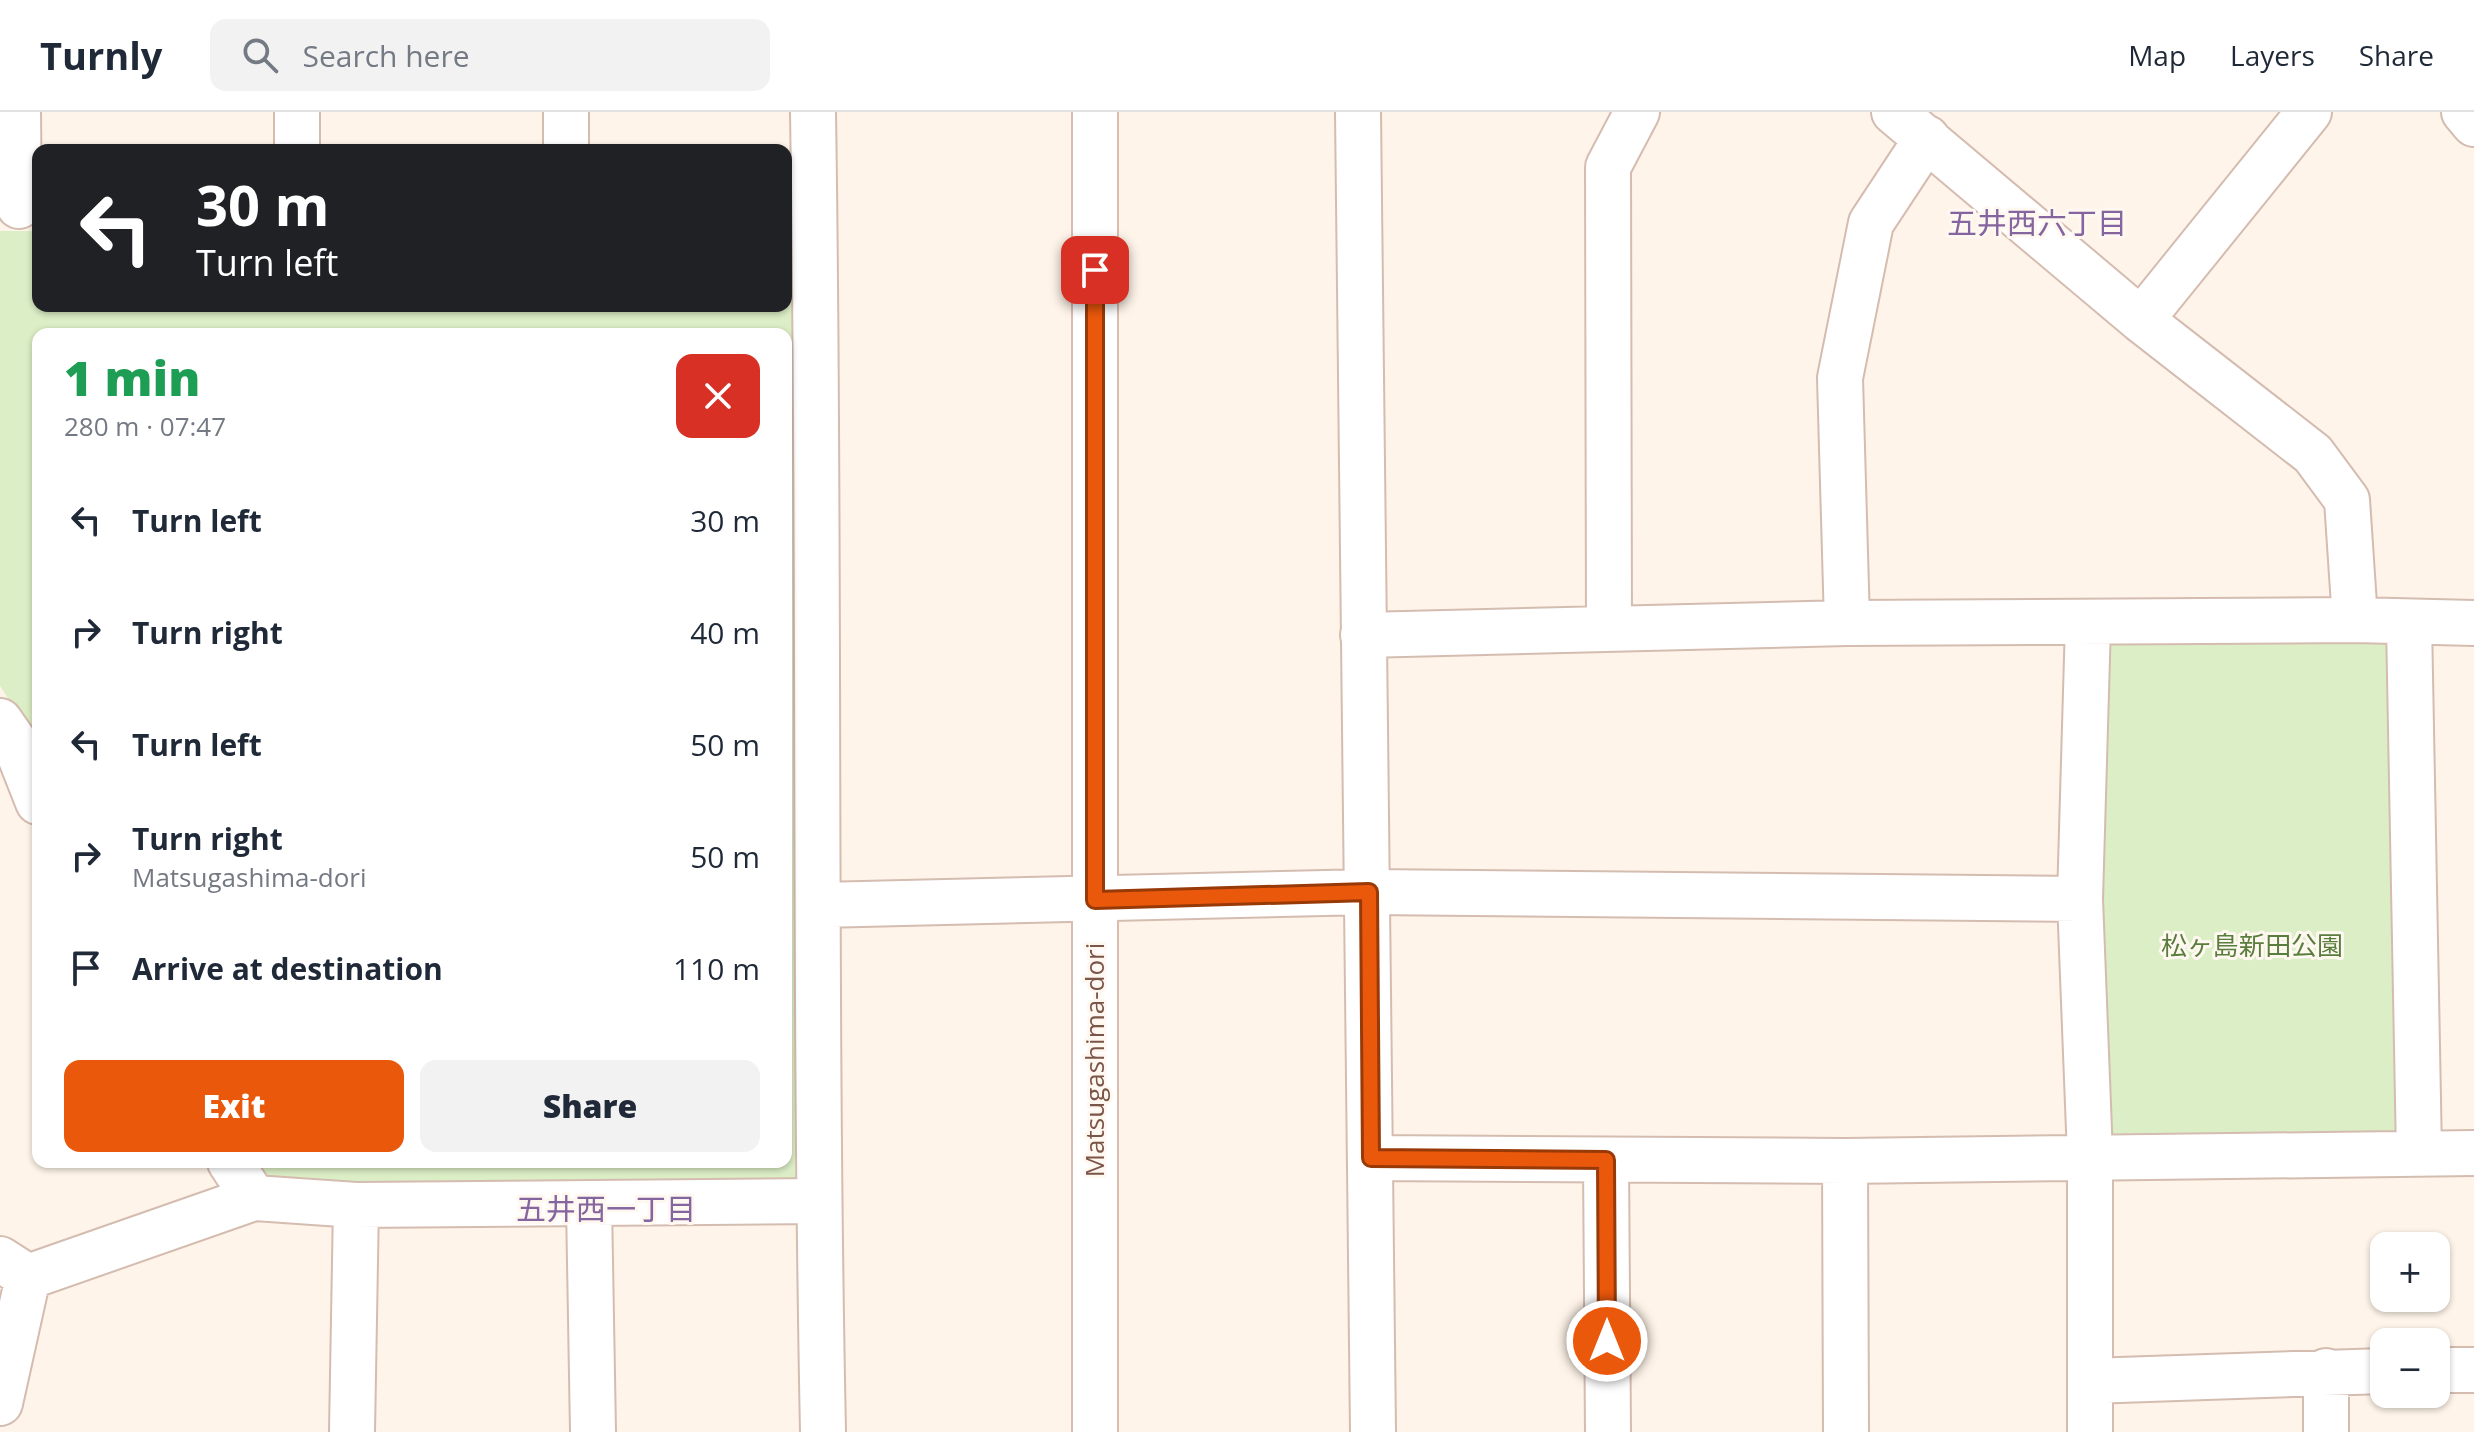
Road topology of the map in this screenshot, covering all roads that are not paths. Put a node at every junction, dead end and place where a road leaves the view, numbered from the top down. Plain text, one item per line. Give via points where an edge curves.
1 (18, 112) edge
2 (297, 112) edge
3 (566, 112) edge
4 (813, 112) edge
5 (1095, 112) edge
6 (1358, 112) edge
7 (1637, 112) edge
8 (2309, 112) edge
9 (2464, 112) edge
10 (2474, 124) edge
11 (1910, 125) edge
12 (297, 144) edge
13 (566, 144) edge
14 (19, 206) edge
15 (800, 211) edge
16 (2141, 320) junction
17 (2355, 620) junction
18 (2409, 622) junction
19 (1847, 623) junction
20 (2088, 623) junction
21 (2474, 623) edge
22 (1609, 627) junction
23 (1363, 635) junction
24 (0, 721) edge
25 (32, 787) edge
26 (1369, 892) junction
27 (2080, 899) junction
28 (1095, 900) junction
29 (820, 905) junction
30 (2419, 1153) junction
31 (2474, 1153) edge
32 (2090, 1156) junction
33 (1371, 1158) junction
34 (1606, 1160) junction
35 (1845, 1161) junction
36 (234, 1168) edge
37 (254, 1198) junction
38 (818, 1201) junction
39 (356, 1205) junction
40 (589, 1205) junction
41 (14, 1268) edge
42 (2450, 1370) edge
43 (2474, 1370) edge
44 (2326, 1371) junction
45 (2370, 1371) edge
46 (2090, 1381) junction
47 (0, 1403) edge
48 (352, 1432) edge
49 (593, 1432) edge
50 (823, 1432) edge
51 (1095, 1432) edge
52 (1373, 1432) edge
53 (1608, 1432) edge
54 (1846, 1432) edge
55 (2090, 1432) edge
56 (2326, 1432) edge

1 - 14 street
2 - 12 street
3 - 13 street
4 - 15 street
5 - 28 street, Matsugashima-dori
6 - 23 street
7 - 22 street via 1608,167
8 - 16 street
9 - 10 street
11 - 16 street
11 - 19 street via 1871,223 1840,378
15 - 29 street
16 - 17 street via 2313,454 2347,500
17 - 18 street
17 - 20 street
18 - 21 street
18 - 30 street
19 - 20 street
19 - 22 street
20 - 27 street
22 - 23 street
23 - 26 street
24 - 25 street
26 - 27 street
26 - 28 street
26 - 33 street
27 - 32 street
28 - 29 street
28 - 51 street, Matsugashima-dori
29 - 38 street
30 - 31 street
30 - 32 street
32 - 35 street
32 - 46 street
33 - 34 street
33 - 52 street
34 - 35 street
34 - 53 street
35 - 54 street
36 - 37 street
37 - 39 street
37 - 41 street
38 - 40 street
38 - 50 street
39 - 40 street
39 - 48 street
40 - 49 street
41 - 47 street
42 - 43 street
44 - 45 street
44 - 46 street
44 - 56 street
46 - 55 street

